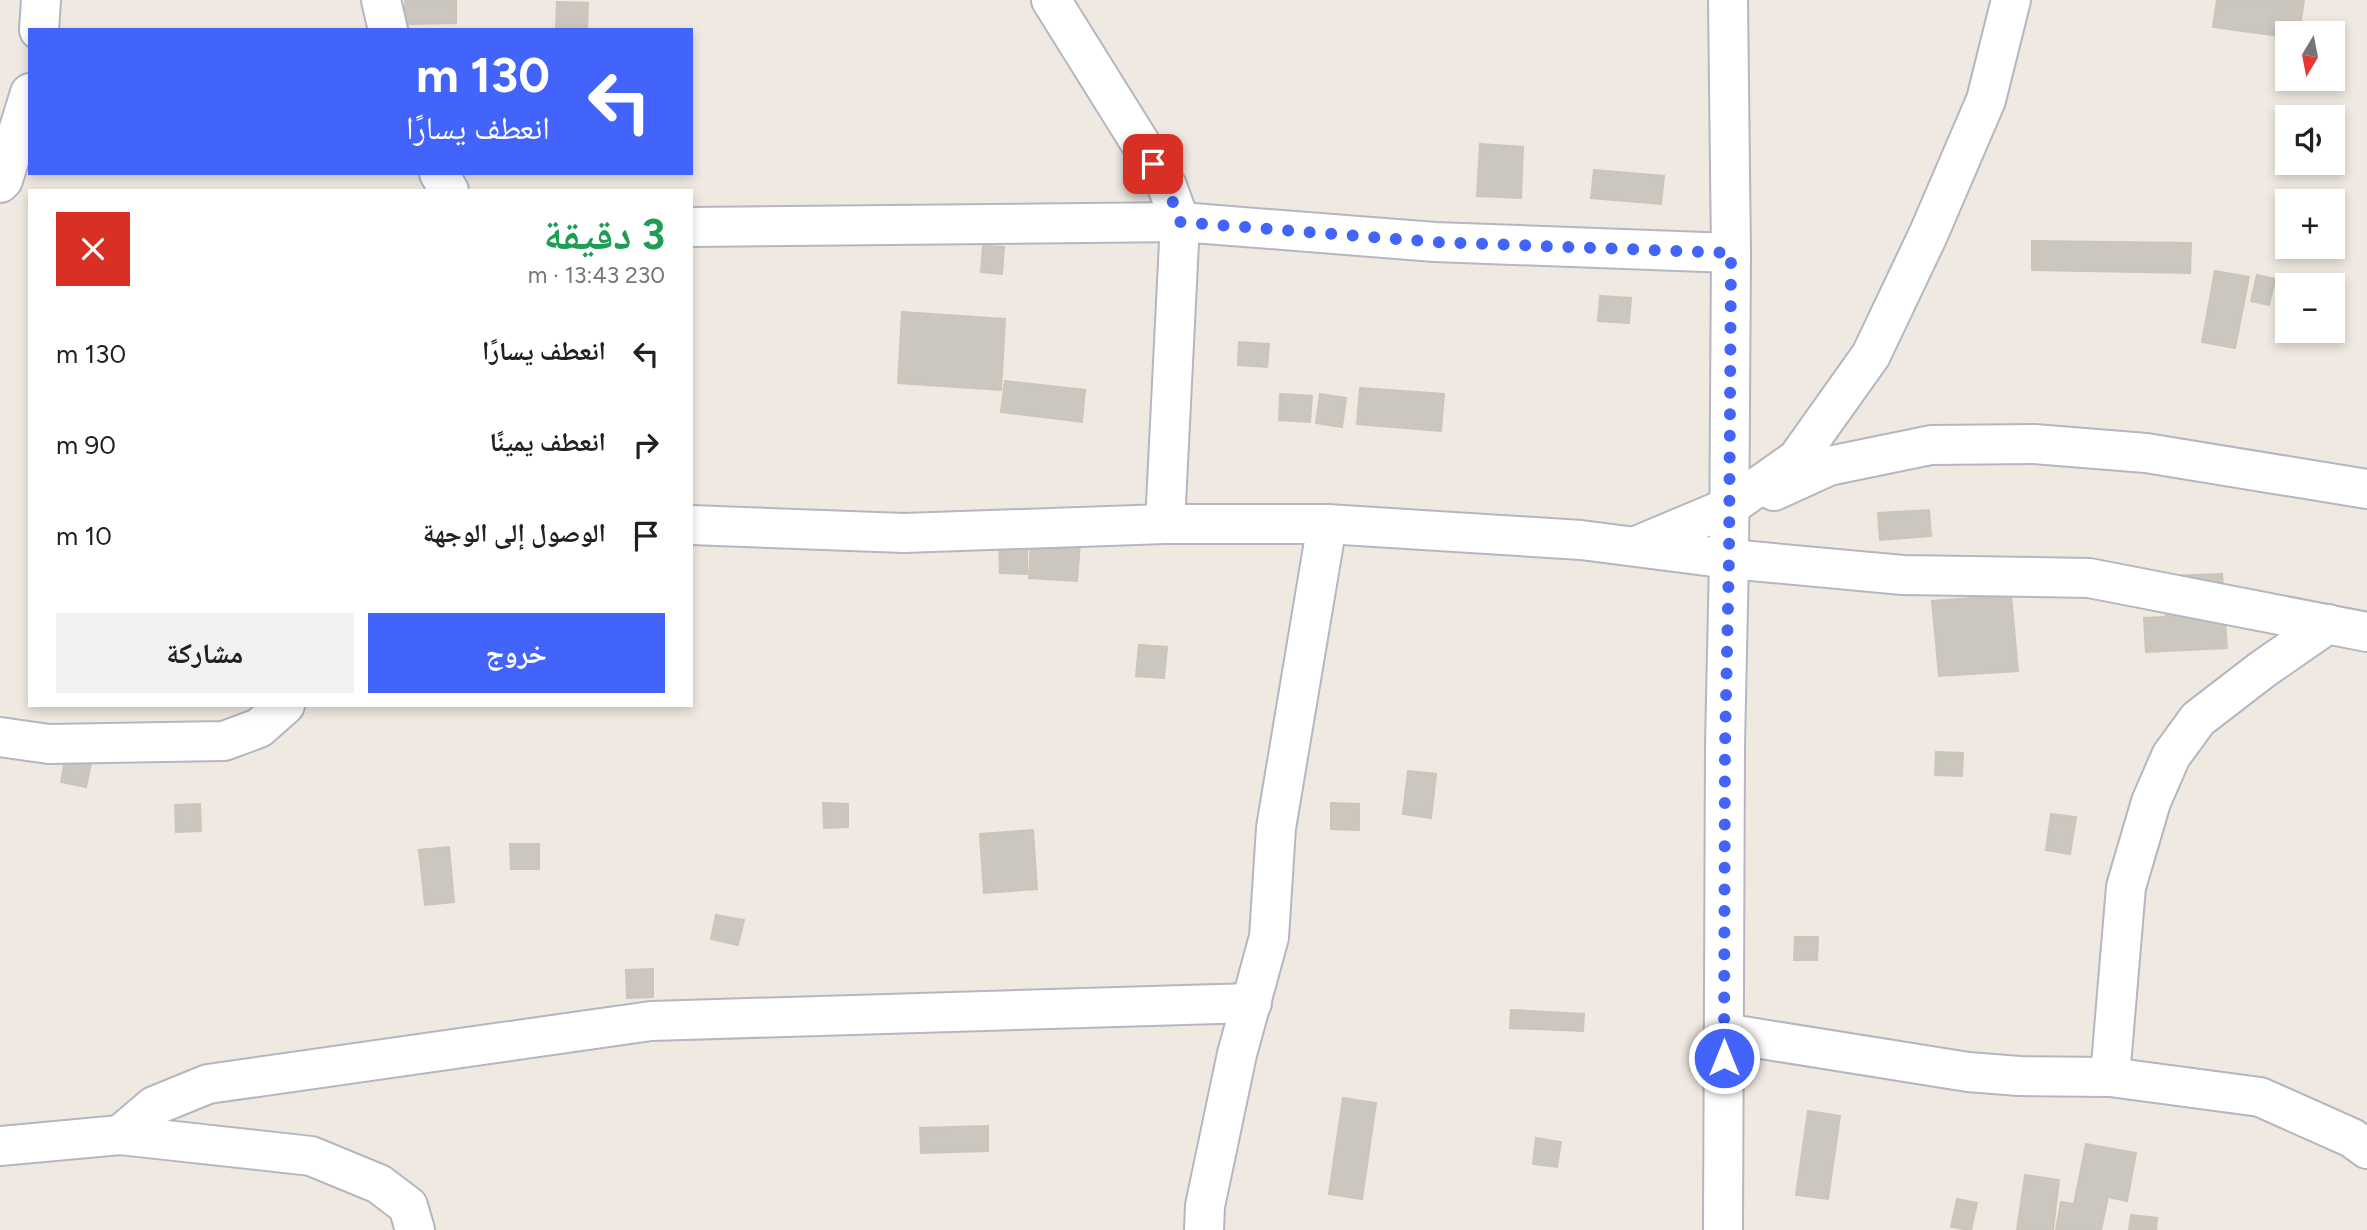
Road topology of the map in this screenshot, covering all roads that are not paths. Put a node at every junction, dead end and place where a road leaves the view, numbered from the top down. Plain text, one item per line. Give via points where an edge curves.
1 (41, 0) edge
2 (381, 0) edge
3 (1051, 0) edge
4 (1728, 0) edge
5 (2011, 0) edge
6 (38, 28) edge
7 (388, 28) edge
8 (28, 99) edge
9 (0, 183) edge
10 (1180, 222) junction
11 (693, 227) edge
12 (1731, 253) junction
13 (2367, 489) edge
14 (1730, 507) junction
15 (1165, 524) junction
16 (1327, 524) junction
17 (693, 525) edge
18 (1635, 547) junction
19 (1729, 558) junction
20 (2328, 624) junction
21 (2367, 632) edge
22 (283, 707) edge
23 (0, 737) edge
24 (1252, 1003) junction
25 (1724, 1033) junction
26 (2110, 1077) junction
27 (120, 1135) junction
28 (0, 1146) edge
29 (2367, 1149) edge
30 (415, 1230) edge
31 (1205, 1230) edge
32 (1723, 1230) edge

1 - 6 street
2 - 7 street
3 - 10 street via 1167,186
4 - 12 street
5 - 14 street via 1986,100 1871,355 1797,459
8 - 9 street
10 - 11 street
10 - 12 street via 1435,242
10 - 15 street
12 - 14 street
13 - 14 street via 2147,453 2034,444 1931,445 1829,466
14 - 18 street
14 - 19 street
15 - 16 street
15 - 17 street via 904,533
16 - 18 street
16 - 24 street via 1276,828 1269,937
18 - 19 street
19 - 20 street via 1903,575 2089,578
19 - 25 street
20 - 21 street
20 - 26 street via 2198,719 2171,756 2151,802 2126,887
22 - 23 street via 259,728 224,741 49,744
24 - 27 street via 651,1021 208,1084 154,1106
24 - 31 street via 1205,1206
25 - 26 street via 1968,1072
25 - 32 street
26 - 29 street via 2259,1097
27 - 28 street
27 - 30 street via 311,1156 379,1184 408,1206

